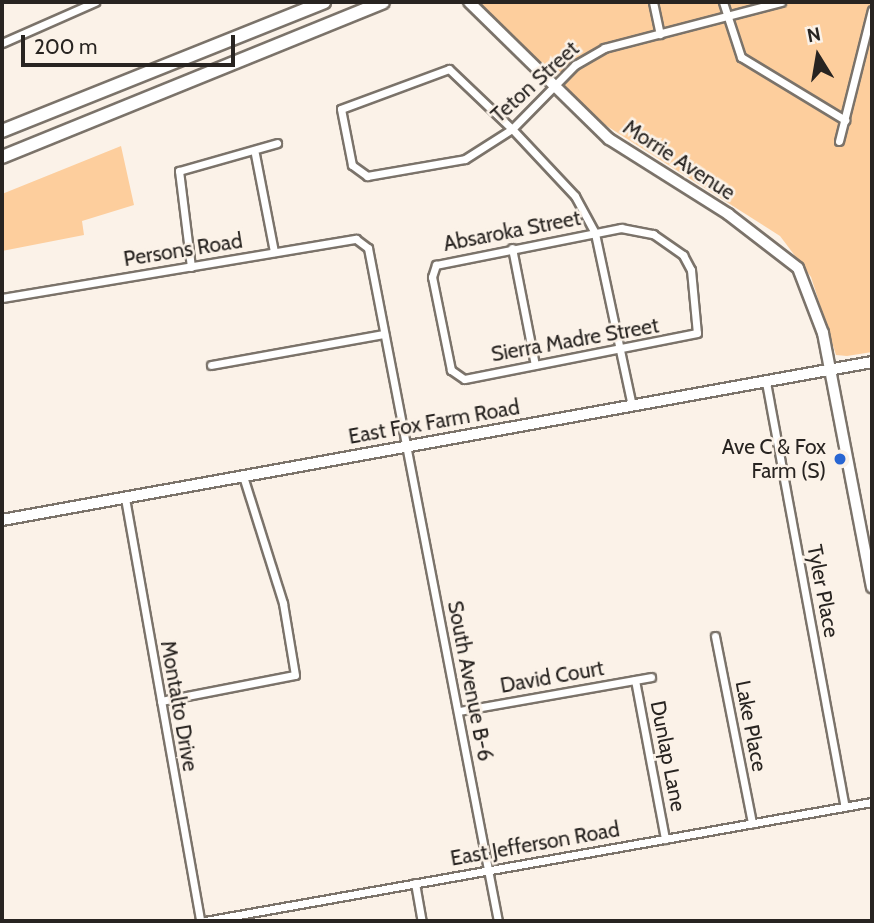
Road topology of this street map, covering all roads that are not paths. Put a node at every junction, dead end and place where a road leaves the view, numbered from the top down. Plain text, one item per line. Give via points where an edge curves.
1 (95, 2) edge
2 (324, 2) edge
3 (383, 2) edge
4 (469, 2) edge
5 (653, 2) edge
6 (723, 2) edge
7 (781, 2) edge
8 (872, 10) edge
9 (726, 19) junction
10 (660, 34) junction
11 (2, 43) edge
12 (552, 88) junction
13 (845, 120) junction
14 (512, 129) junction
15 (2, 131) edge
16 (839, 141) dead end
17 (277, 143) dead end
18 (255, 154) junction
19 (2, 157) edge
20 (595, 233) junction
21 (368, 248) joint
22 (512, 248) junction
23 (274, 252) junction
24 (191, 267) junction
25 (2, 298) edge
26 (384, 334) junction
27 (691, 337) joint
28 (620, 350) junction
29 (872, 362) edge
30 (211, 365) dead end
31 (535, 365) junction
32 (831, 370) junction
33 (464, 379) joint
34 (766, 382) junction
35 (632, 406) junction
36 (407, 447) junction
37 (243, 476) junction
38 (125, 498) junction
39 (2, 520) edge
40 (872, 587) edge
41 (715, 636) dead end
42 (651, 677) dead end
43 (635, 680) junction
44 (161, 701) junction
45 (459, 711) junction
46 (872, 802) edge
47 (845, 807) junction
48 (752, 823) junction
49 (665, 839) junction
50 (487, 870) junction
51 (415, 883) junction
52 (214, 920) edge
53 (202, 921) edge
54 (422, 921) edge
55 (498, 921) edge

1 - 11 street
2 - 15 highway
3 - 19 highway
4 - 12 main road, Morrie Avenue
5 - 10 street
6 - 9 street
7 - 9 street, Teton Street
8 - 13 street
9 - 10 street, Teton Street
9 - 13 street via 741,57
10 - 12 street, Teton Street via 604,48
12 - 14 street, Teton Street
12 - 32 main road, Morrie Avenue via 609,139 786,255 817,309
13 - 16 street
14 - 14 street, Teton Street via 449,69 341,109 356,171 367,176 464,159
14 - 20 street via 575,196
17 - 18 street
18 - 23 street
18 - 24 street via 178,171
20 - 22 street, Absaroka Street
20 - 27 street, Absaroka Street via 633,229 683,255 701,326
20 - 28 street
21 - 23 street, Persons Road via 356,239
21 - 26 street, South Avenue B-6
22 - 31 street
22 - 33 street, Absaroka Street via 436,265 432,277 451,370
23 - 24 street, Persons Road
24 - 25 street, Persons Road
26 - 30 street
26 - 36 street, South Avenue B-6
27 - 28 street, Sierra Madre Street
28 - 31 street, Sierra Madre Street
28 - 35 street
29 - 32 main road, East Fox Farm Road
31 - 33 street, Sierra Madre Street
32 - 34 main road, East Fox Farm Road
32 - 40 main road, Morrie Avenue
34 - 35 main road, East Fox Farm Road
34 - 47 street, Tyler Place
35 - 36 main road, East Fox Farm Road
36 - 37 main road, East Fox Farm Road
36 - 45 street, South Avenue B-6
37 - 38 main road, East Fox Farm Road
37 - 44 street via 283,603 295,675
38 - 39 main road, East Fox Farm Road
38 - 44 street, Montalto Drive
41 - 48 street, Lake Place
42 - 43 street, David Court
43 - 45 street, David Court
43 - 49 street, Dunlap Lane
44 - 53 street, Montalto Drive
45 - 50 street, South Avenue B-6
46 - 47 street, East Jefferson Road
47 - 48 street, East Jefferson Road
48 - 49 street, East Jefferson Road
49 - 50 street, East Jefferson Road
50 - 51 street, East Jefferson Road
50 - 55 street, South Avenue B-6
51 - 52 street, East Jefferson Road
51 - 54 street
52 - 53 street, East Jefferson Road

